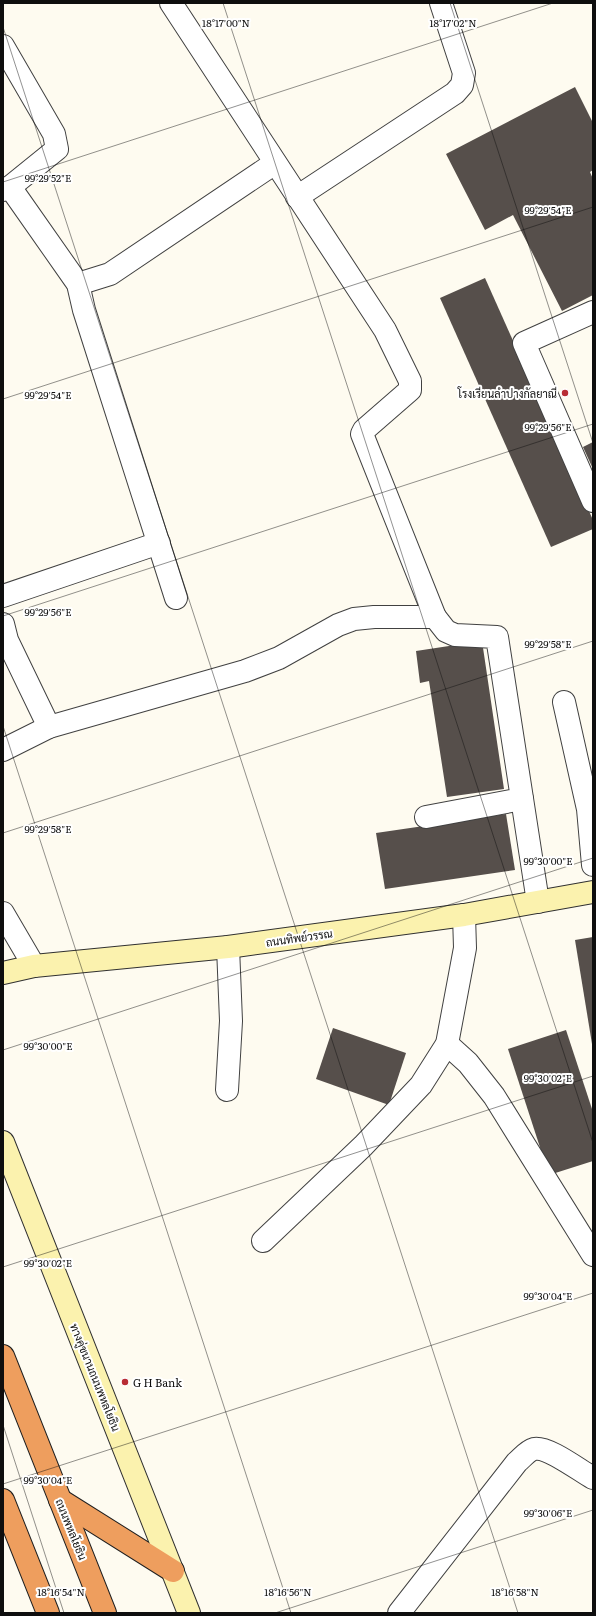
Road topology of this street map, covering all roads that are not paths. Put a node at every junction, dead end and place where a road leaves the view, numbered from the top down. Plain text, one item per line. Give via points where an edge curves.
1 (172, 3) edge
2 (441, 3) edge
3 (3, 46) edge
4 (275, 163) junction
5 (7, 189) edge
6 (297, 197) junction
7 (78, 284) junction
8 (593, 312) edge
9 (593, 501) edge
10 (159, 544) junction
11 (3, 596) edge
12 (176, 598) dead end
13 (435, 617) junction
14 (3, 624) edge
15 (564, 702) dead end
16 (48, 727) junction
17 (3, 750) edge
18 (522, 799) junction
19 (426, 817) dead end
20 (593, 865) edge
21 (593, 892) edge
22 (538, 902) junction
23 (3, 913) edge
24 (464, 915) junction
25 (228, 947) junction
26 (34, 966) junction
27 (3, 973) edge
28 (447, 1044) junction
29 (227, 1090) dead end
30 (3, 1142) edge
31 (263, 1241) dead end
32 (593, 1255) edge
33 (3, 1356) edge
34 (593, 1478) edge
35 (3, 1500) edge
36 (60, 1500) junction
37 (173, 1571) junction
38 (48, 1613) edge
39 (105, 1613) edge
40 (189, 1613) edge
41 (399, 1613) edge

1 - 4 street
2 - 6 street via 464,73 462,85 455,93
3 - 5 street via 54,134 57,149
4 - 6 street
4 - 7 street via 110,274
5 - 7 street
6 - 13 street via 385,330 410,381 410,390 362,434
7 - 10 street via 84,310
8 - 9 street via 524,344
10 - 11 street
10 - 12 street
13 - 16 street via 354,619 338,625 279,658 245,671
13 - 18 street via 446,632 497,637
14 - 16 street via 7,640
15 - 20 street via 588,809
16 - 17 street
18 - 19 street
18 - 22 street
21 - 22 street, ถนนทิพย์วรรณ
22 - 24 street, ถนนทิพย์วรรณ
23 - 26 street
24 - 25 street, ถนนทิพย์วรรณ
24 - 28 street via 465,948
25 - 26 street, ถนนทิพย์วรรณ
25 - 29 street via 231,1021
26 - 27 street, ถนนทิพย์วรรณ
28 - 31 street via 421,1085 363,1146
28 - 32 street via 468,1063 494,1096
30 - 37 street, ทางคู่ขนานถนนพหลโยธิน
33 - 36 highway, ถนนพหลโยธิน
34 - 41 street via 548,1451 535,1449 526,1454 517,1462
35 - 38 highway
36 - 37 highway
36 - 39 highway, ถนนพหลโยธิน
37 - 40 street, ทางคู่ขนานถนนพหลโยธิน

